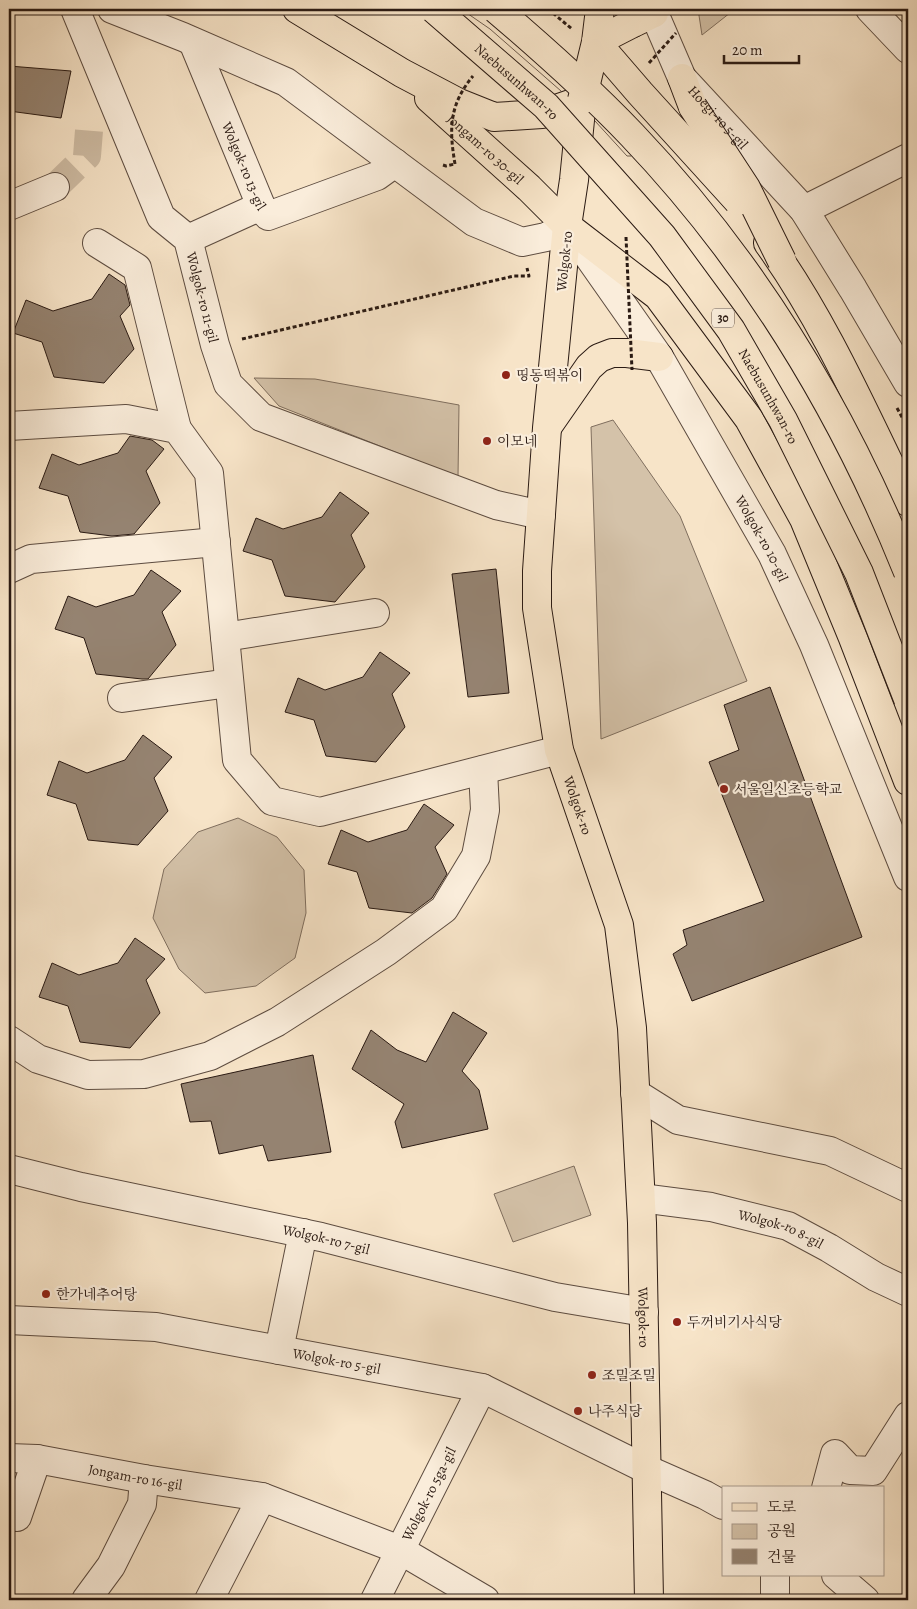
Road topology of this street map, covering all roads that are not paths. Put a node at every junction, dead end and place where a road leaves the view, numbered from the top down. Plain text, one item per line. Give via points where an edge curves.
1 (75, 9) edge
2 (112, 9) edge
3 (298, 9) edge
4 (434, 9) edge
5 (496, 9) edge
6 (600, 9) edge
7 (870, 9) edge
8 (647, 15) edge
9 (192, 42) junction
10 (596, 42) junction
11 (908, 49) edge
12 (402, 73) junction
13 (682, 78) junction
14 (582, 100) junction
15 (908, 158) edge
16 (396, 162) junction
17 (55, 187) tunnel mouth
18 (9, 206) edge
19 (261, 206) junction
20 (804, 210) junction
21 (567, 226) junction
22 (188, 239) junction
23 (97, 243) dead end
24 (782, 261) junction
25 (658, 357) junction
26 (902, 393) edge
27 (9, 426) edge
28 (547, 428) junction
29 (177, 429) junction
30 (908, 502) edge
31 (541, 516) junction
32 (216, 542) junction
33 (9, 569) edge
34 (908, 572) edge
35 (375, 613) dead end
36 (225, 637) junction
37 (229, 683) junction
38 (122, 698) dead end
39 (908, 700) edge
40 (559, 750) junction
41 (483, 770) junction
42 (908, 780) edge
43 (908, 877) edge
44 (9, 1040) edge
45 (635, 1093) junction
46 (9, 1169) edge
47 (908, 1188) edge
48 (641, 1198) junction
49 (304, 1234) junction
50 (908, 1292) edge
51 (644, 1312) junction
52 (9, 1320) edge
53 (279, 1350) junction
54 (482, 1388) junction
55 (908, 1416) edge
56 (9, 1458) edge
57 (37, 1459) junction
58 (646, 1469) junction
59 (144, 1479) junction
60 (827, 1486) edge
61 (262, 1497) junction
62 (722, 1504) edge
63 (17, 1517) dead end
64 (400, 1550) junction
65 (774, 1576) edge
66 (835, 1576) edge
67 (836, 1576) edge
68 (86, 1600) edge
69 (209, 1600) edge
70 (375, 1600) edge
71 (484, 1600) edge
72 (649, 1600) edge
73 (775, 1600) edge
74 (833, 1600) edge
75 (865, 1600) edge

1 - 22 street, Wolgok-ro 11-gil via 161,217
2 - 9 street
3 - 12 main road, Jongam-ro 30-gil
4 - 39 main road, Naebusunhwan-ro / 30, bridge via 546,106 662,236 731,330 782,420 859,573
5 - 34 main road, bridge via 580,83 633,136 740,263 833,410
6 - 10 main road, Wolgok-ro, bridge
7 - 11 street
8 - 10 main road, bridge
8 - 13 street, Hoegi-ro 5-gil
9 - 16 street via 286,82
9 - 19 street, Wolgok-ro 13-gil
10 - 14 main road, Wolgok-ro, bridge
10 - 24 main road, bridge via 738,201
12 - 14 main road, Jongam-ro 30-gil via 494,117 542,114
12 - 21 main road, Jongam-ro 30-gil
13 - 20 street, Hoegi-ro 5-gil
13 - 24 main road, bridge via 693,107 746,188
14 - 21 main road, Wolgok-ro, bridge
15 - 20 street
16 - 19 street, Wolgok-ro 13-gil via 377,176 268,216
16 - 21 street via 474,222 522,242 546,238
17 - 18 street
19 - 22 street
20 - 26 street, Hoegi-ro 5-gil via 854,289
21 - 25 street, Wolgok-ro 10-gil
21 - 28 main road, Wolgok-ro
21 - 42 main road, Jongam-ro 30-gil via 658,296 748,419 804,519
22 - 31 street, Wolgok-ro 11-gil via 228,384 261,416 496,505
23 - 29 street via 137,268
24 - 30 main road via 822,328
25 - 28 main road via 612,353 599,358 589,367
25 - 43 street, Wolgok-ro 10-gil via 772,554 814,645
27 - 29 street via 126,419
28 - 31 main road, Wolgok-ro
29 - 32 street via 209,473
31 - 40 main road, Wolgok-ro via 536,608
32 - 33 street via 30,559
32 - 36 street
35 - 36 street
36 - 37 street
37 - 38 street
37 - 41 street via 237,760 272,801 320,812
40 - 41 street
40 - 45 main road, Wolgok-ro via 619,925 632,1028
41 - 44 street via 486,810 476,856 444,909 386,952 277,1022 210,1056 144,1074 88,1075 38,1059
45 - 47 street via 678,1120 830,1151
45 - 48 main road, Wolgok-ro
46 - 49 street, Wolgok-ro 7-gil
48 - 50 street, Wolgok-ro 8-gil via 710,1207 788,1226
48 - 51 main road, Wolgok-ro
49 - 51 street, Wolgok-ro 7-gil via 555,1297
49 - 53 street
51 - 58 main road, Wolgok-ro
52 - 53 street, Wolgok-ro 5-gil via 156,1327
53 - 54 street, Wolgok-ro 5-gil
54 - 58 street, Wolgok-ro 5-gil
54 - 64 street, Wolgok-ro 5ga-gil
55 - 60 street via 873,1471 850,1470 836,1454
56 - 57 street, Jongam-ro 16-gil
57 - 59 street, Jongam-ro 16-gil
57 - 63 street
58 - 62 street, Wolgok-ro 5-gil
58 - 72 main road, Wolgok-ro
59 - 61 street, Jongam-ro 16-gil
59 - 68 street via 142,1504 111,1566
61 - 64 street, Jongam-ro 16-gil
61 - 69 street
64 - 70 street, Wolgok-ro 5ga-gil
64 - 71 street, Jongam-ro 16-gil
65 - 73 street
66 - 74 street
67 - 75 street

